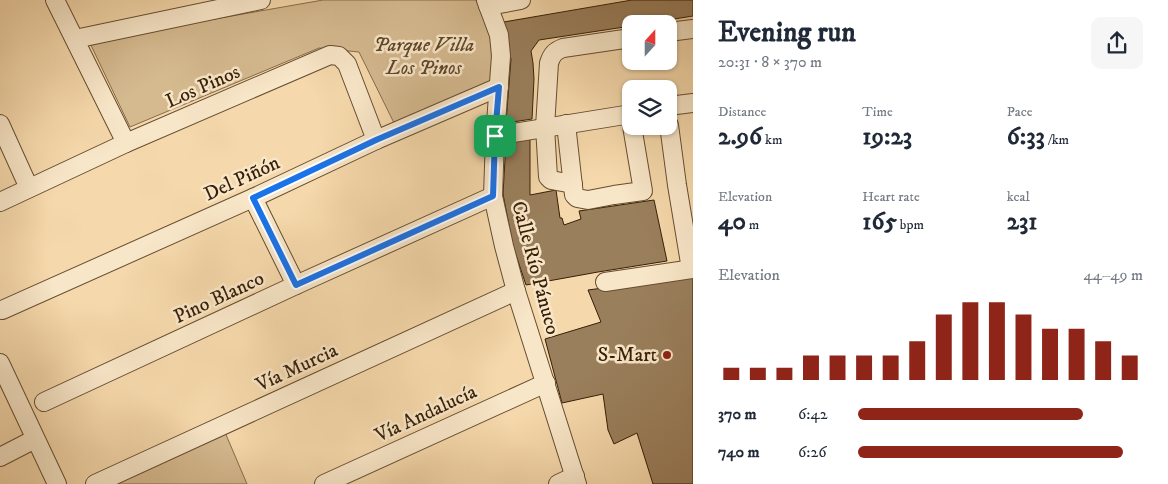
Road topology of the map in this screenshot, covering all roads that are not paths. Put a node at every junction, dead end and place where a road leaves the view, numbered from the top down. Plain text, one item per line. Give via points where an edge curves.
1 (55, 0) edge
2 (261, 0) edge
3 (521, 0) edge
4 (487, 3) edge
5 (693, 29) edge
6 (678, 31) edge
7 (75, 39) junction
8 (622, 39) edge
9 (499, 87) junction
10 (677, 106) edge
11 (692, 106) edge
12 (622, 120) edge
13 (0, 124) edge
14 (566, 124) junction
15 (545, 126) junction
16 (634, 135) edge
17 (670, 135) edge
18 (495, 136) junction
19 (376, 140) junction
20 (126, 143) junction
21 (573, 184) junction
22 (29, 188) junction
23 (493, 196) junction
24 (253, 198) junction
25 (0, 202) edge
26 (692, 269) edge
27 (605, 282) dead end
28 (296, 285) junction
29 (516, 291) junction
30 (2, 310) dead end
31 (2, 373) edge
32 (546, 383) junction
33 (44, 402) dead end
34 (35, 439) junction
35 (0, 457) edge
36 (576, 480) edge
37 (57, 484) edge
38 (95, 484) edge
39 (324, 484) edge
40 (558, 484) edge

1 - 7 street
2 - 7 street
3 - 4 street
4 - 9 street, Calle Río Pánuco via 499,35
5 - 6 street
7 - 20 street
8 - 15 street via 554,52 550,63
9 - 18 street, Calle Río Pánuco
9 - 19 street, Del Piñón
10 - 11 street
12 - 14 street
13 - 22 street
14 - 15 street
14 - 21 street
15 - 18 street
15 - 21 street via 548,177
16 - 21 street via 643,192 579,199 575,196
17 - 26 street
18 - 23 street, Calle Río Pánuco
19 - 20 street, Los Pinos via 347,64 339,56 330,55
19 - 24 street, Del Piñón
20 - 22 street, Los Pinos
22 - 25 street, Los Pinos
23 - 28 street, Pino Blanco
23 - 29 street, Calle Río Pánuco
24 - 28 street
24 - 30 street, Del Piñón
26 - 27 street
28 - 33 street, Pino Blanco
29 - 32 street, Calle Río Pánuco
29 - 38 street, Vía Murcia
31 - 34 street
32 - 36 street, Calle Río Pánuco
32 - 39 street, Vía Andalucía
34 - 35 street
34 - 37 street
36 - 40 street

